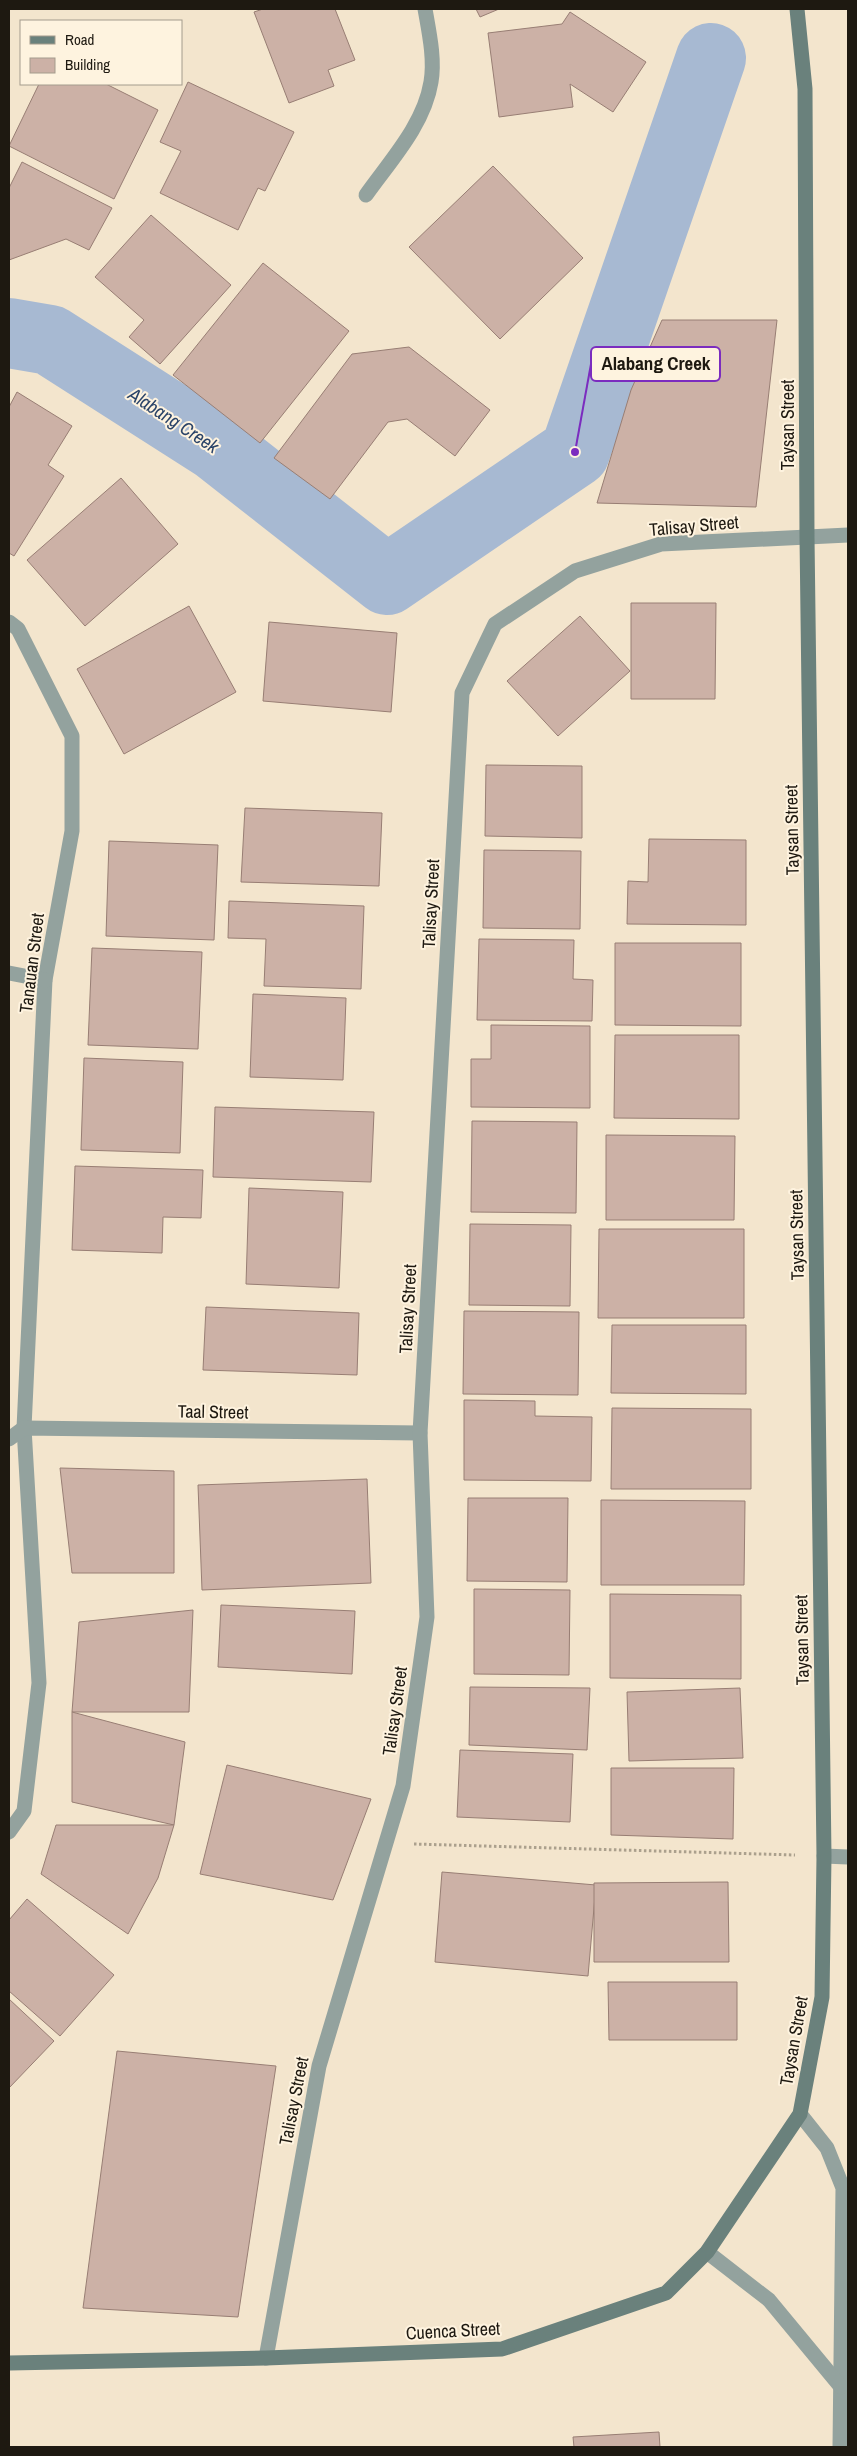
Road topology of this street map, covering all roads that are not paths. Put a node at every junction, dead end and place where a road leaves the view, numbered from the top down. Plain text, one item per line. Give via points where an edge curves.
1 (425, 9) edge
2 (797, 9) edge
3 (366, 195) dead end
4 (848, 535) edge
5 (807, 537) junction
6 (9, 622) edge
7 (9, 973) edge
8 (45, 980) junction
9 (24, 1428) junction
10 (420, 1433) junction
11 (9, 1439) edge
12 (9, 1832) edge
13 (824, 1856) junction
14 (848, 1857) edge
15 (800, 2114) junction
16 (707, 2252) junction
17 (266, 2358) junction
18 (9, 2363) edge
19 (841, 2387) junction
20 (840, 2447) edge

1 - 3 street via 431,81 420,118
2 - 5 street, Taysan Street via 805,89
4 - 5 street, Talisay Street
5 - 10 street, Talisay Street via 661,544 575,570 495,624 462,693
5 - 13 street, Taysan Street
6 - 8 street, Tanauan Street via 18,630 72,736 72,831
7 - 8 street
8 - 9 street, Tanauan Street
9 - 10 street, Taal Street
9 - 11 street
9 - 12 street, Tanauan Street via 39,1683 24,1811
10 - 17 street, Talisay Street via 427,1617 403,1786 319,2066
13 - 14 street
13 - 15 street, Taysan Street via 822,1997
15 - 16 street, Cuenca Street
15 - 19 street via 827,2148 843,2188
16 - 17 street, Cuenca Street via 666,2294 502,2349
16 - 19 street via 769,2300
17 - 18 street, Cuenca Street
19 - 20 street

